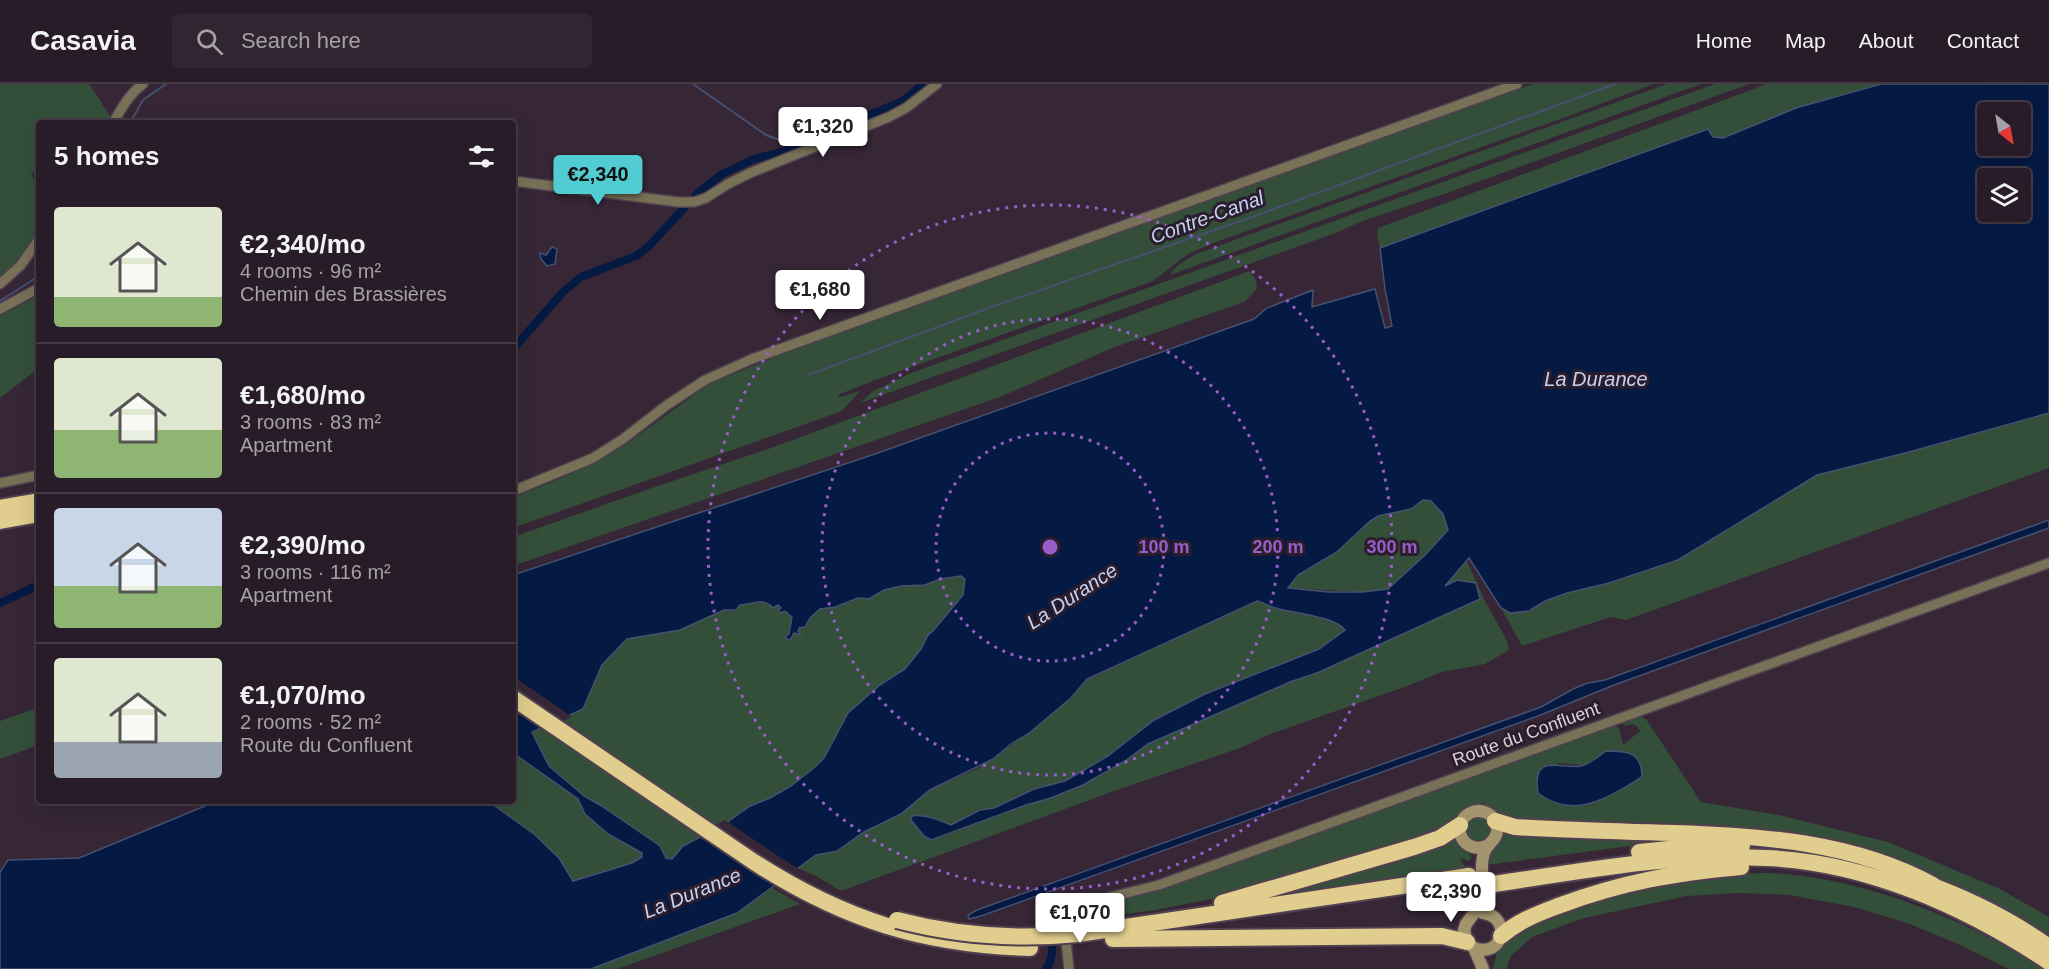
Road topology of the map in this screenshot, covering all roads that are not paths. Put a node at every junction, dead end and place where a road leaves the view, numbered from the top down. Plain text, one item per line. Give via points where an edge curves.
1 (143, 84) edge
2 (937, 84) edge
3 (1517, 84) edge
4 (115, 120) edge
5 (516, 181) edge
6 (36, 243) edge
7 (0, 284) edge
8 (36, 290) edge
9 (0, 309) edge
10 (36, 476) edge
11 (0, 483) edge
12 (516, 490) edge
13 (36, 502) edge
14 (0, 508) edge
15 (36, 515) edge
16 (0, 521) edge
17 (2049, 563) edge
18 (516, 688) edge
19 (516, 700) edge
20 (1495, 821) junction
21 (1460, 825) junction
22 (1489, 845) junction
23 (1473, 848) junction
24 (1868, 876) junction
25 (1494, 878) junction
26 (1469, 882) junction
27 (1934, 886) junction
28 (1489, 914) junction
29 (1475, 915) junction
30 (1163, 921) junction
31 (1501, 936) junction
32 (1113, 939) junction
33 (1079, 940) junction
34 (1471, 945) junction
35 (2049, 947) edge
36 (1490, 949) junction
37 (2049, 962) edge
38 (1070, 969) edge
39 (1484, 969) edge

1 - 4 street
2 - 5 street via 889,117 750,173 706,198 690,202
3 - 12 street via 752,359 705,380 593,458
6 - 7 street via 21,265
8 - 9 street
10 - 11 street
13 - 14 highway
15 - 16 highway
17 - 38 street, Route du Confluent via 1158,885 1078,905 1064,922
18 - 33 highway, bridge via 794,875 847,902 897,920 960,933
19 - 33 highway via 786,883 851,915 923,937 962,944 1030,948
20 - 21 street via 1480,811 1467,814
20 - 22 street via 1496,837
20 - 27 highway via 1515,827 1757,836 1808,843 1884,862
21 - 23 street via 1461,836
21 - 30 highway via 1440,838 1414,847
22 - 23 street
22 - 28 street via 1483,864
23 - 29 street via 1479,893
24 - 25 highway via 1800,862 1732,857
24 - 31 highway via 1745,867 1657,877 1590,894 1518,923
24 - 37 highway via 1954,908 2020,942
25 - 26 highway
25 - 27 highway via 1661,849 1721,846 1804,851 1852,860
26 - 30 highway
26 - 32 highway
27 - 35 highway via 1988,910
28 - 29 street
28 - 31 street via 1501,925
29 - 34 street via 1464,930
30 - 33 highway
31 - 36 street
32 - 33 highway
32 - 34 highway via 1442,936
34 - 36 street
34 - 39 street
36 - 39 street

